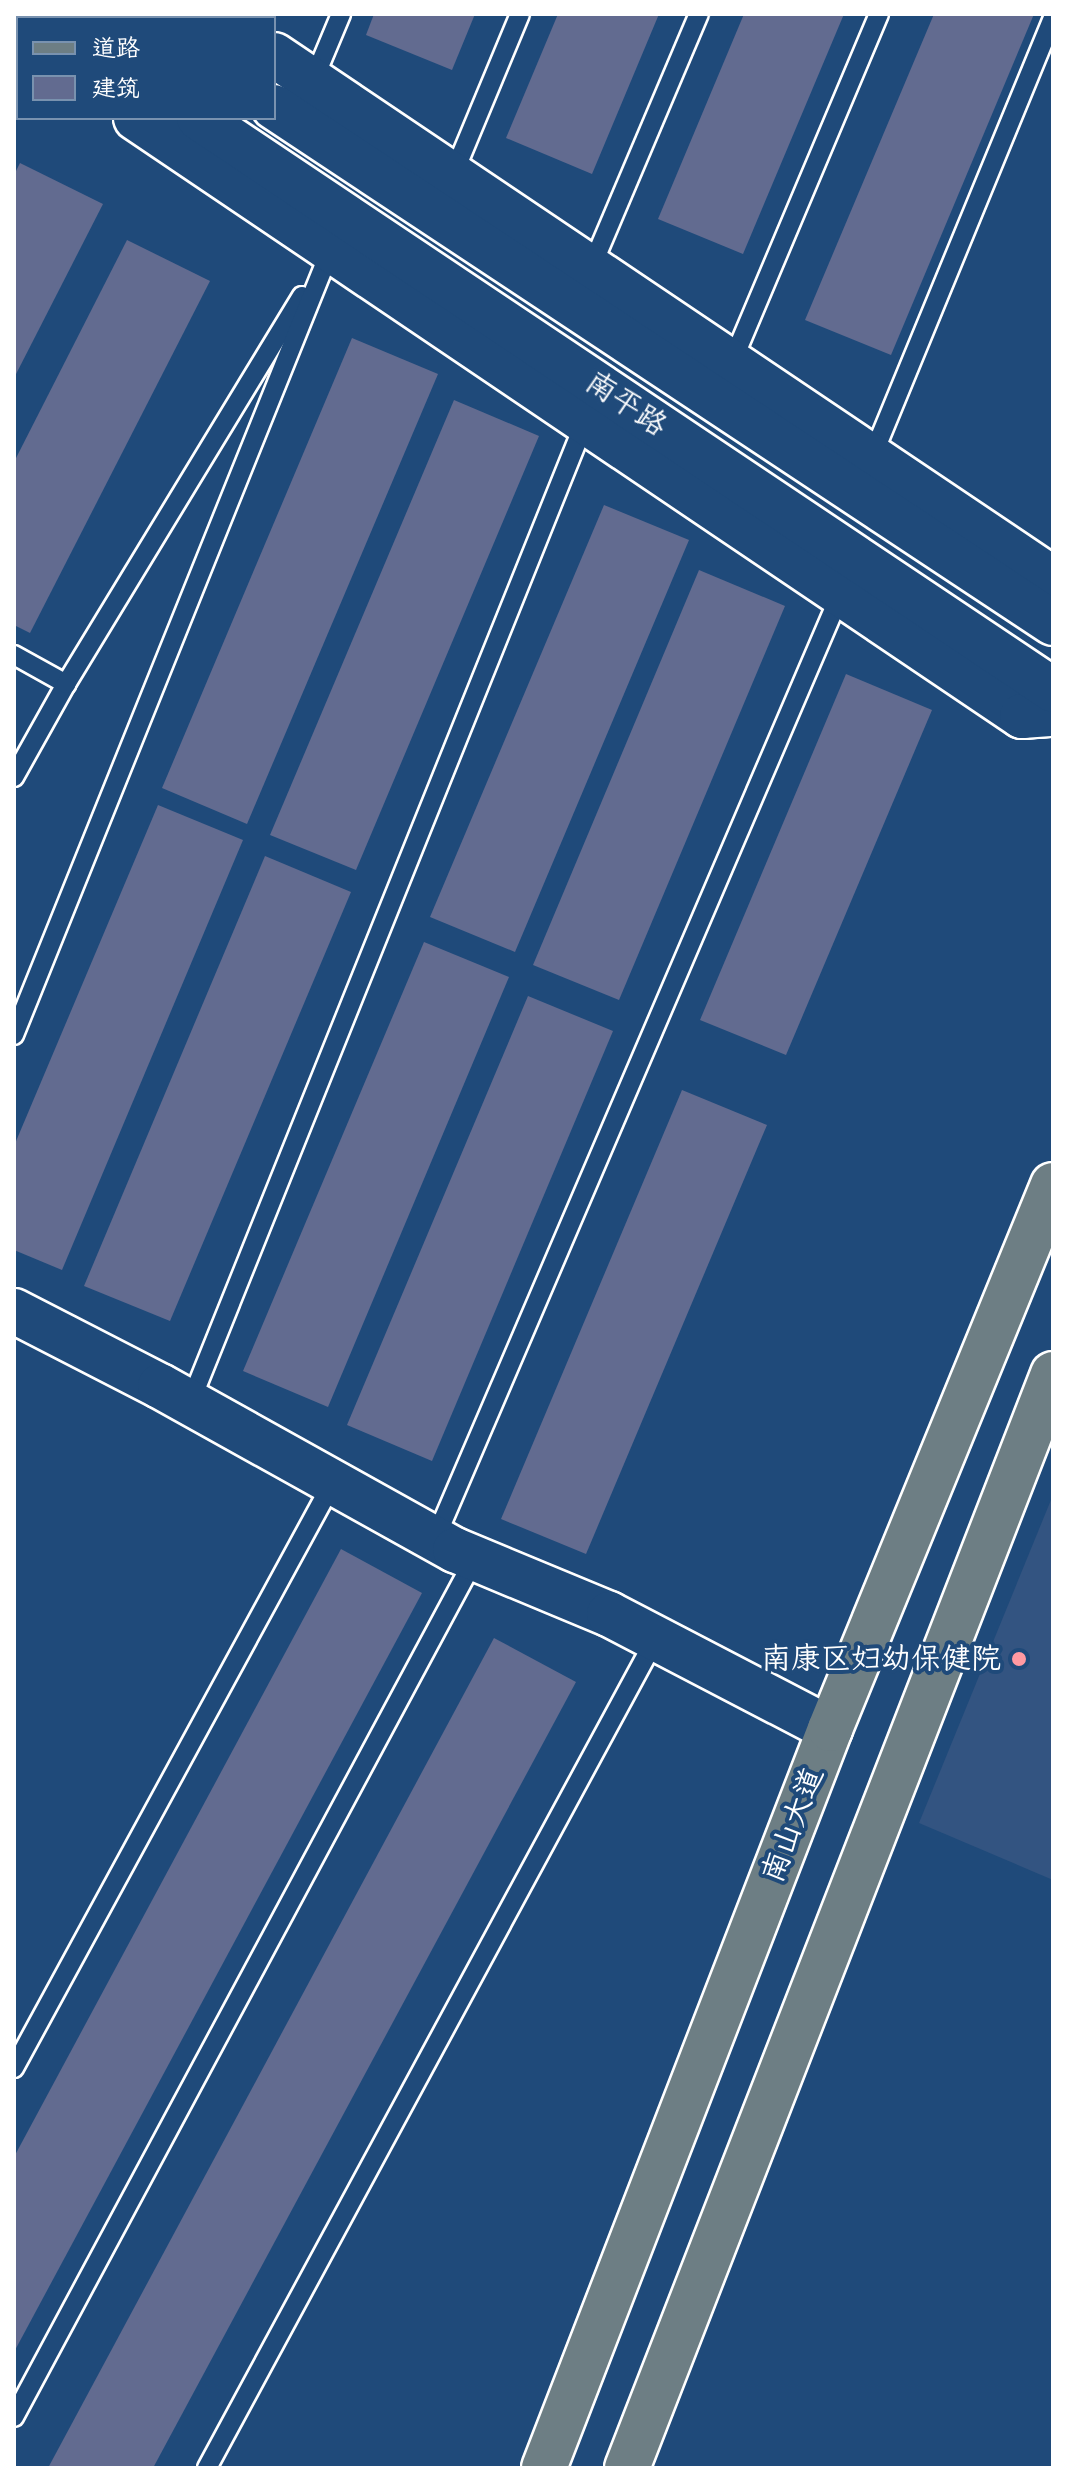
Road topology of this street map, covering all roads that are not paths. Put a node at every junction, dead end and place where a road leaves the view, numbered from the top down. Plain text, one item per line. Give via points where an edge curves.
1 (341, 14) edge
2 (520, 14) edge
3 (699, 14) edge
4 (879, 14) edge
5 (1053, 18) edge
6 (276, 56) edge
7 (313, 81) junction
8 (276, 108) edge
9 (139, 120) edge
10 (202, 120) edge
11 (453, 175) junction
12 (331, 249) junction
13 (591, 268) junction
14 (732, 362) junction
15 (585, 421) junction
16 (872, 457) junction
17 (1053, 579) edge
18 (841, 593) junction
19 (1053, 623) edge
20 (14, 655) edge
21 (66, 684) junction
22 (1053, 690) edge
23 (1053, 714) edge
24 (14, 777) edge
25 (14, 1035) edge
26 (1053, 1185) edge
27 (14, 1311) edge
28 (1053, 1374) edge
29 (190, 1403) junction
30 (333, 1482) junction
31 (435, 1539) junction
32 (475, 1558) junction
33 (656, 1638) junction
34 (830, 1729) junction
35 (14, 2068) edge
36 (14, 2417) edge
37 (207, 2468) edge
38 (544, 2468) edge
39 (627, 2468) edge

1 - 7 lane
2 - 11 lane
3 - 13 lane
4 - 14 lane
5 - 16 lane
6 - 7 street
7 - 11 street
8 - 19 street, 南平路
9 - 12 street
10 - 22 street, 南平路
11 - 13 street
12 - 15 street
12 - 21 lane
12 - 25 lane
13 - 14 street
14 - 16 street
15 - 18 street
15 - 29 lane
16 - 17 street
18 - 23 street via 1022,716
18 - 31 lane
20 - 21 lane
21 - 24 lane
26 - 34 main road, 南山大道
27 - 29 street
28 - 39 main road
29 - 30 street
30 - 31 street
30 - 35 lane
31 - 32 street
32 - 33 street
32 - 36 lane
33 - 34 street
33 - 37 lane
34 - 38 main road, 南山大道

